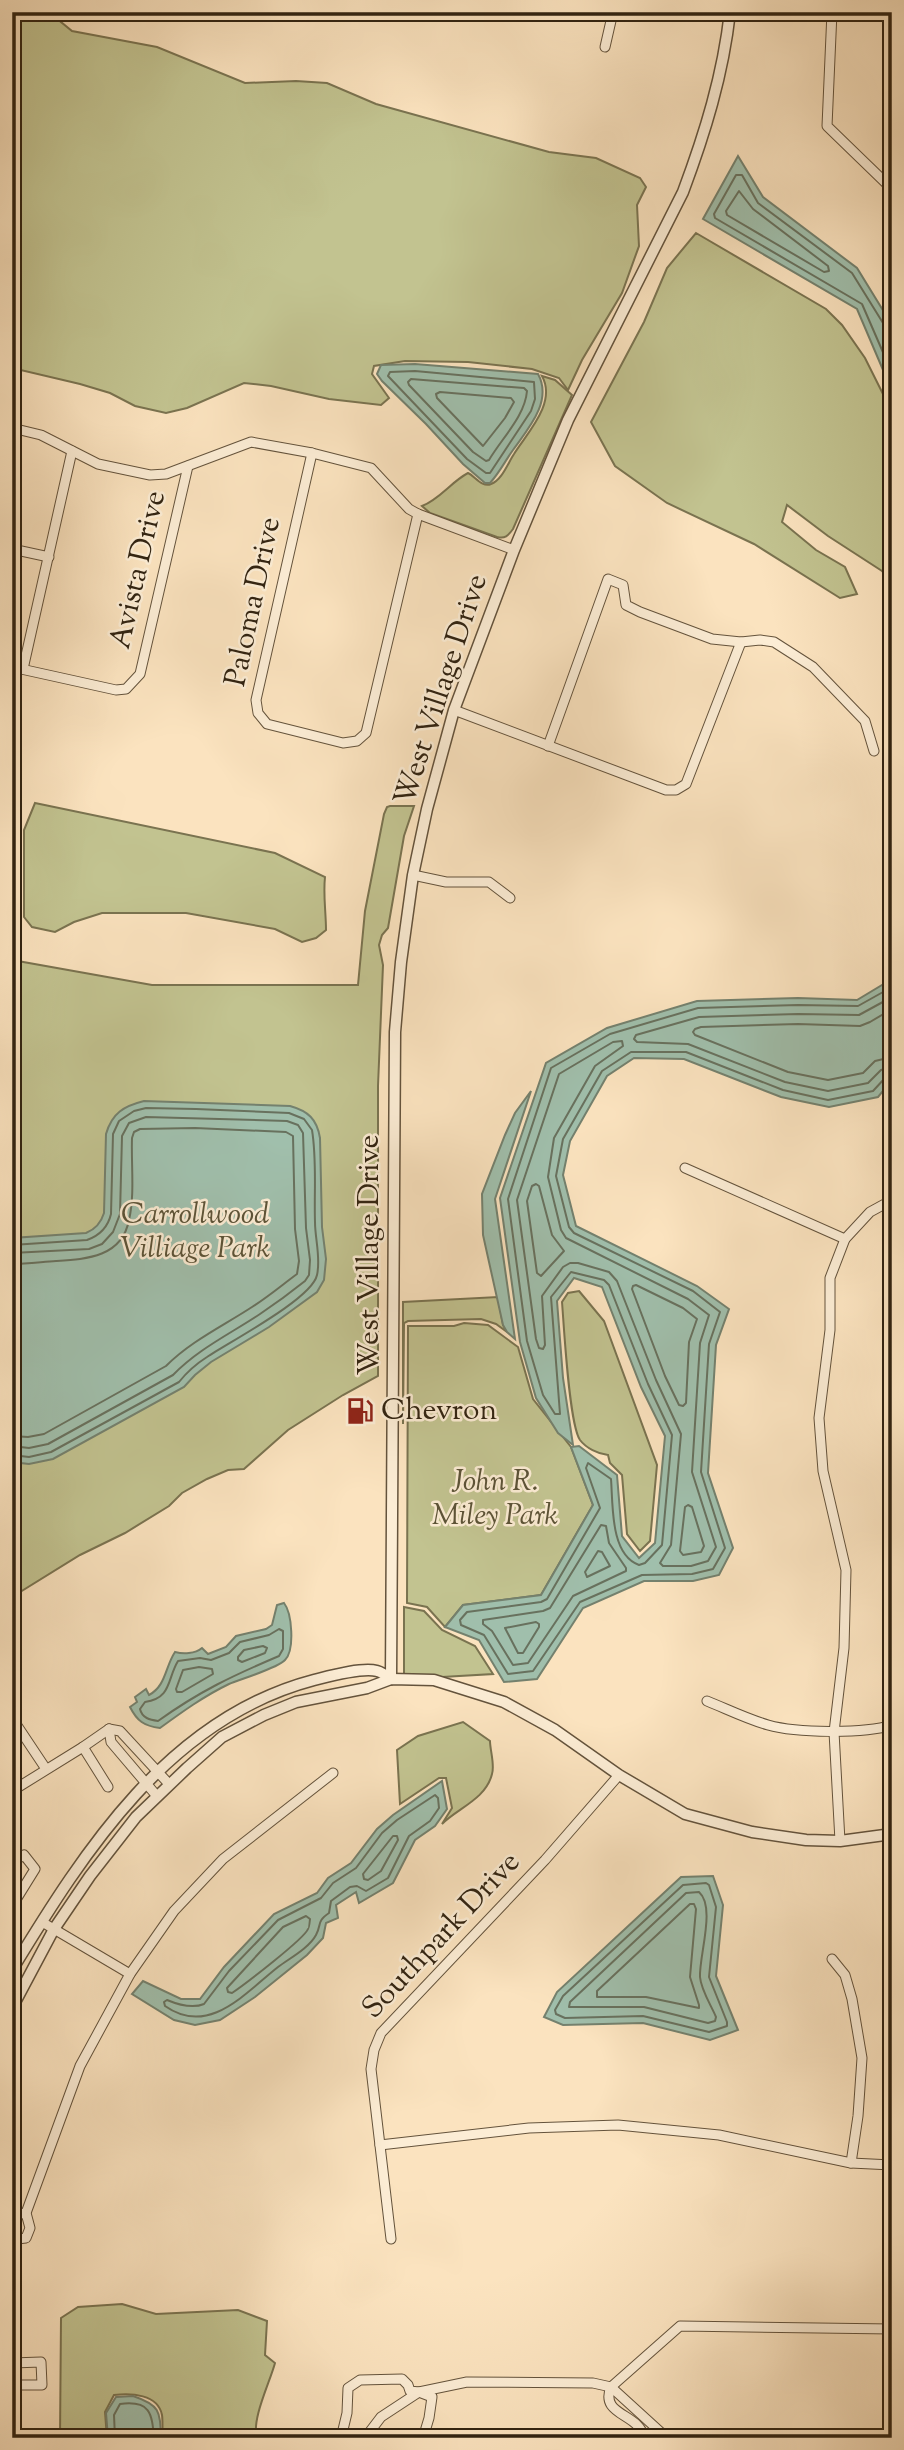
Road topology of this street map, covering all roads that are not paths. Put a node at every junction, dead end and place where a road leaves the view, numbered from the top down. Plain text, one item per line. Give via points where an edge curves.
1 (612, 12) edge
2 (730, 12) edge
3 (832, 12) edge
4 (605, 47) dead end
5 (892, 189) edge
6 (12, 428) edge
7 (72, 451) junction
8 (312, 453) junction
9 (188, 466) junction
10 (418, 514) junction
11 (12, 549) edge
12 (514, 550) junction
13 (48, 557) junction
14 (741, 642) junction
15 (12, 667) edge
16 (23, 669) junction
17 (454, 710) junction
18 (548, 746) junction
19 (874, 751) dead end
20 (413, 875) junction
21 (510, 898) dead end
22 (685, 1168) dead end
23 (892, 1200) edge
24 (845, 1239) junction
25 (391, 1679) junction
26 (707, 1701) dead end
27 (12, 1718) edge
28 (892, 1725) edge
29 (109, 1729) junction
30 (834, 1732) junction
31 (83, 1747) junction
32 (46, 1769) junction
33 (157, 1772) junction
34 (333, 1773) dead end
35 (619, 1775) junction
36 (145, 1783) junction
37 (169, 1784) junction
38 (108, 1787) dead end
39 (12, 1791) edge
40 (156, 1795) junction
41 (892, 1834) edge
42 (840, 1841) junction
43 (12, 1862) edge
44 (12, 1895) edge
45 (42, 1922) junction
46 (54, 1929) junction
47 (832, 1959) dead end
48 (12, 1970) edge
49 (130, 1974) junction
50 (12, 2008) edge
51 (380, 2145) junction
52 (851, 2163) junction
53 (892, 2165) edge
54 (26, 2213) junction
55 (12, 2217) edge
56 (12, 2234) edge
57 (391, 2239) dead end
58 (892, 2329) edge
59 (12, 2363) edge
60 (12, 2385) edge
61 (611, 2388) junction
62 (419, 2392) junction
63 (341, 2438) edge
64 (365, 2438) edge
65 (423, 2438) edge
66 (644, 2438) edge
67 (667, 2438) edge

1 - 4 street
2 - 12 street, West Village Drive via 707,125 683,192 568,420
3 - 5 street via 827,126
6 - 7 street, Avista Drive via 41,435
7 - 9 street, Avista Drive via 98,464 150,475
7 - 13 street
8 - 9 street, Avista Drive via 251,442
8 - 10 street, Avista Drive via 371,468
8 - 10 street, Paloma Drive via 256,700 258,713 267,724 343,743 357,741 366,733
9 - 16 street, Avista Drive via 140,674 126,689 116,690
10 - 12 street, Avista Drive
11 - 13 street
12 - 17 street, West Village Drive
13 - 16 street
14 - 18 street via 686,784 676,790
14 - 18 street via 712,639 640,612 626,605 623,585 608,579
14 - 19 street via 774,642 813,667 865,721
15 - 16 street, Avista Drive
17 - 18 street
17 - 20 street, West Village Drive
20 - 21 street via 446,882 489,882
20 - 25 street, West Village Drive via 395,1032
22 - 24 street
23 - 24 street via 870,1212
24 - 30 street via 830,1279 830,1330 819,1418 823,1471 846,1570 844,1648
25 - 33 street via 376,1671 362,1671 293,1686 215,1724
25 - 35 street via 434,1680 505,1702
25 - 37 street via 296,1702 264,1715 222,1737
26 - 30 street via 769,1725
27 - 32 street
28 - 30 street
29 - 31 street
29 - 33 street via 120,1731
29 - 36 street via 111,1742
30 - 42 street
31 - 32 street
31 - 38 street
32 - 39 street
33 - 36 street
33 - 37 street
34 - 49 street via 223,1859 174,1911
35 - 42 street via 685,1814 752,1832
35 - 51 street, Southpark Drive via 381,2033 371,2069
36 - 40 street
36 - 45 street via 79,1863
37 - 40 street
40 - 46 street
41 - 42 street
43 - 44 street via 24,1856 35,1869 18,1898
45 - 46 street
45 - 48 street
46 - 49 street
46 - 50 street
47 - 52 street via 845,1975 862,2058
49 - 54 street via 80,2066
51 - 52 street via 529,2127 618,2125 719,2135
51 - 57 street, Southpark Drive
52 - 53 street
54 - 55 street
54 - 56 street via 30,2228 26,2238
58 - 61 street via 680,2326
59 - 60 street via 41,2362 42,2385
61 - 62 street via 593,2383 467,2382
61 - 66 street via 607,2396 610,2405 639,2426
61 - 67 street
62 - 63 street via 410,2391 402,2379 360,2379 348,2388
62 - 64 street via 381,2417
62 - 65 street via 432,2397

